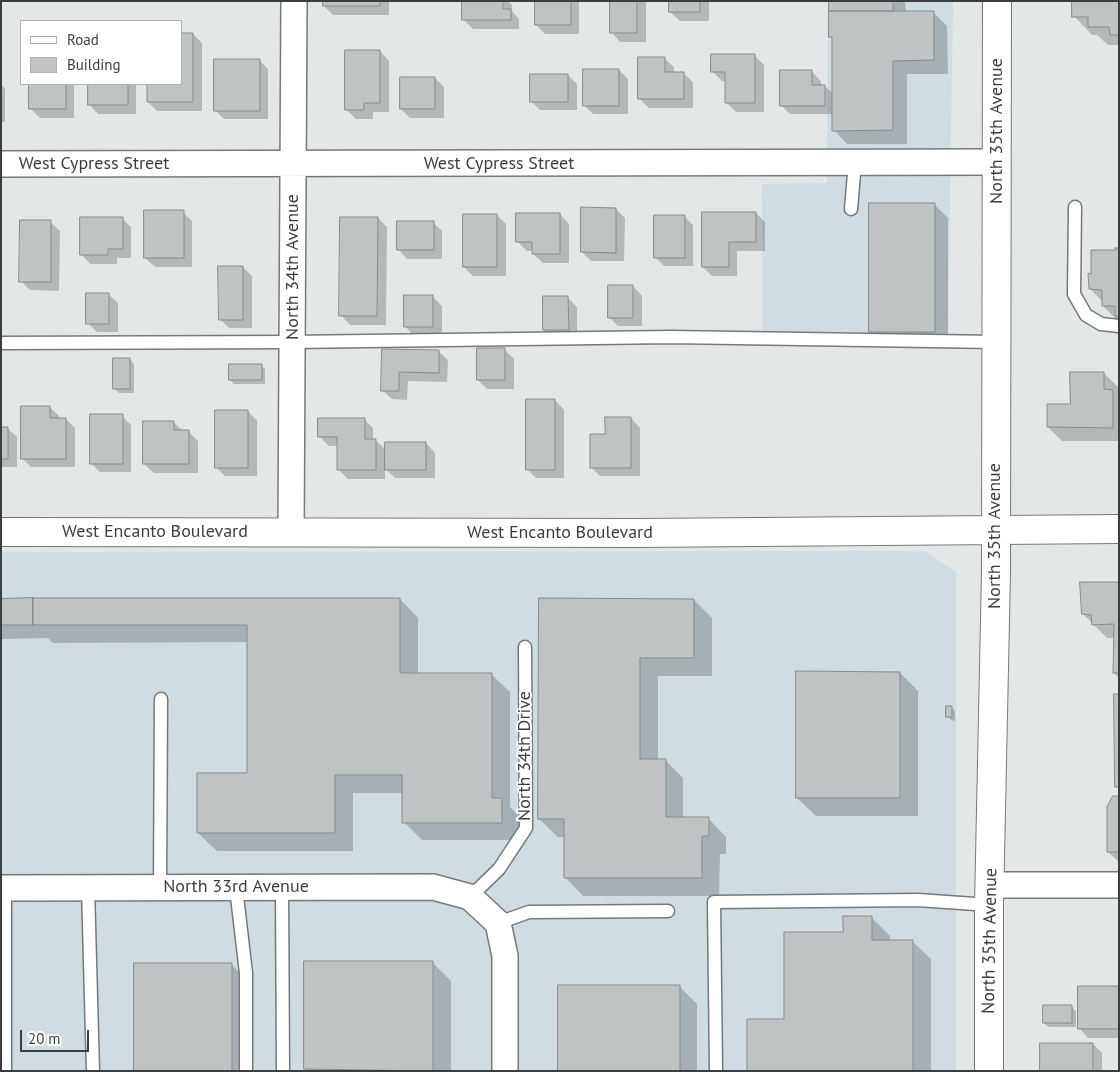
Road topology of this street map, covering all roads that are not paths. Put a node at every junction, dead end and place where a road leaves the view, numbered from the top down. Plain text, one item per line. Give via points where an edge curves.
1 (294, 1) edge
2 (998, 1) edge
3 (855, 162) junction
4 (997, 162) junction
5 (1, 164) edge
6 (294, 164) junction
7 (1075, 207) dead end
8 (851, 209) dead end
9 (1119, 326) edge
10 (292, 342) junction
11 (996, 342) junction
12 (1, 343) edge
13 (1119, 529) edge
14 (996, 531) junction
15 (1, 532) edge
16 (291, 532) junction
17 (525, 647) dead end
18 (161, 699) dead end
19 (1119, 885) edge
20 (282, 887) junction
21 (3, 888) edge
22 (88, 888) junction
23 (160, 888) junction
24 (236, 888) junction
25 (990, 895) junction
26 (470, 896) junction
27 (668, 911) dead end
28 (498, 923) junction
29 (5, 1071) edge
30 (93, 1071) edge
31 (246, 1071) edge
32 (283, 1071) edge
33 (506, 1071) edge
34 (716, 1071) edge
35 (989, 1071) edge

1 - 6 street, North 34th Avenue
2 - 4 street, North 35th Avenue
3 - 4 street, West Cypress Street
3 - 6 street, West Cypress Street
3 - 8 lane
4 - 11 street, North 35th Avenue
5 - 6 street, West Cypress Street
6 - 10 street, North 34th Avenue
7 - 9 lane via 1074,294 1086,315 1101,324
10 - 11 lane via 671,337
10 - 12 lane
10 - 16 street, North 34th Avenue
11 - 14 street, North 35th Avenue
13 - 14 street, West Encanto Boulevard
14 - 16 street, West Encanto Boulevard
14 - 25 street, North 35th Avenue
15 - 16 street, West Encanto Boulevard
17 - 26 lane, North 34th Drive via 526,828 499,869
18 - 23 lane
19 - 25 street
20 - 24 street, North 33rd Avenue
20 - 26 street, North 33rd Avenue via 433,887
20 - 32 lane
21 - 22 street, North 33rd Avenue
21 - 29 lane
22 - 23 street, North 33rd Avenue
22 - 30 lane
23 - 24 street, North 33rd Avenue
24 - 31 lane via 246,973
25 - 34 lane via 918,900 714,902
25 - 35 street, North 35th Avenue
26 - 28 street
27 - 28 lane via 529,912
28 - 33 street via 506,956

